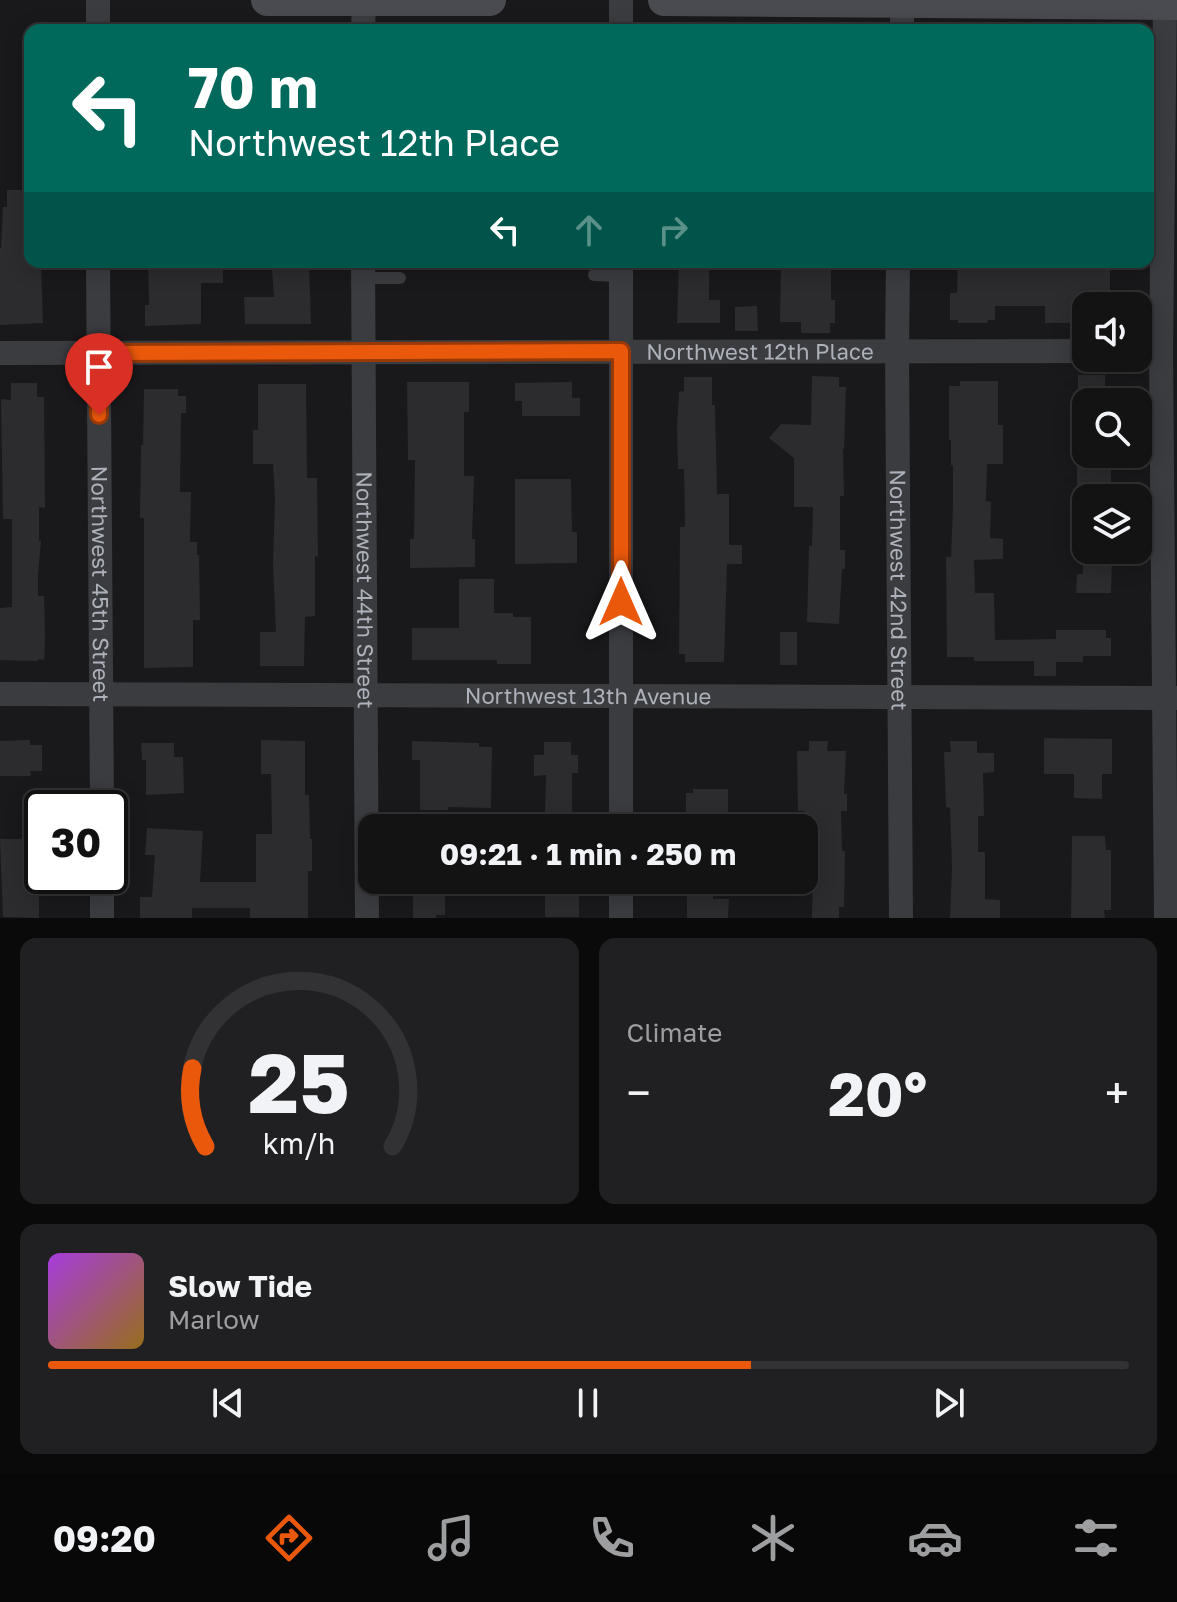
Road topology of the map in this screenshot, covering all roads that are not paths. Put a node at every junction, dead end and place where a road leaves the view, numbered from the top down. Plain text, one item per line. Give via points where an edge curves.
1 (98, 0) edge
2 (267, 0) edge
3 (490, 0) edge
4 (621, 0) edge
5 (664, 0) edge
6 (364, 1) edge
7 (1169, 3) edge
8 (902, 16) edge
9 (98, 24) edge
10 (363, 24) edge
11 (621, 24) edge
12 (98, 268) edge
13 (898, 268) edge
14 (621, 269) edge
15 (362, 270) edge
16 (594, 275) dead end
17 (400, 278) dead end
18 (897, 350) junction
19 (621, 351) junction
20 (1072, 351) edge
21 (1159, 351) edge
22 (362, 352) junction
23 (0, 353) edge
24 (98, 353) junction
25 (0, 694) edge
26 (102, 694) junction
27 (364, 695) junction
28 (621, 696) junction
29 (899, 697) junction
30 (1171, 698) edge
31 (102, 790) edge
32 (621, 814) edge
33 (102, 894) edge
34 (621, 894) edge
35 (102, 918) edge
36 (367, 918) edge
37 (621, 918) edge
38 (901, 918) edge
39 (1166, 918) edge

1 - 9 street
2 - 6 main road
3 - 6 main road
4 - 11 street
5 - 8 main road
6 - 10 street
7 - 8 main road
7 - 21 street
12 - 24 street, Northwest 45th Street
13 - 18 street, Northwest 42nd Street
14 - 16 lane
14 - 19 street
15 - 17 lane
15 - 22 street, Northwest 44th Street
18 - 19 street, Northwest 12th Place
18 - 20 street, Northwest 12th Place
18 - 29 street, Northwest 42nd Street
19 - 22 street, Northwest 12th Place
19 - 28 street
21 - 30 street
22 - 24 street, Northwest 12th Place
22 - 27 street, Northwest 44th Street
23 - 24 street, Northwest 12th Place
24 - 26 street, Northwest 45th Street
25 - 26 street, Northwest 13th Avenue
26 - 27 street, Northwest 13th Avenue
26 - 31 street, Northwest 45th Street
27 - 28 street, Northwest 13th Avenue
27 - 36 street, Northwest 44th Street
28 - 29 street, Northwest 13th Avenue
28 - 32 street
29 - 30 street, Northwest 13th Avenue
29 - 38 street, Northwest 42nd Street
30 - 39 street
33 - 35 street
34 - 37 street

